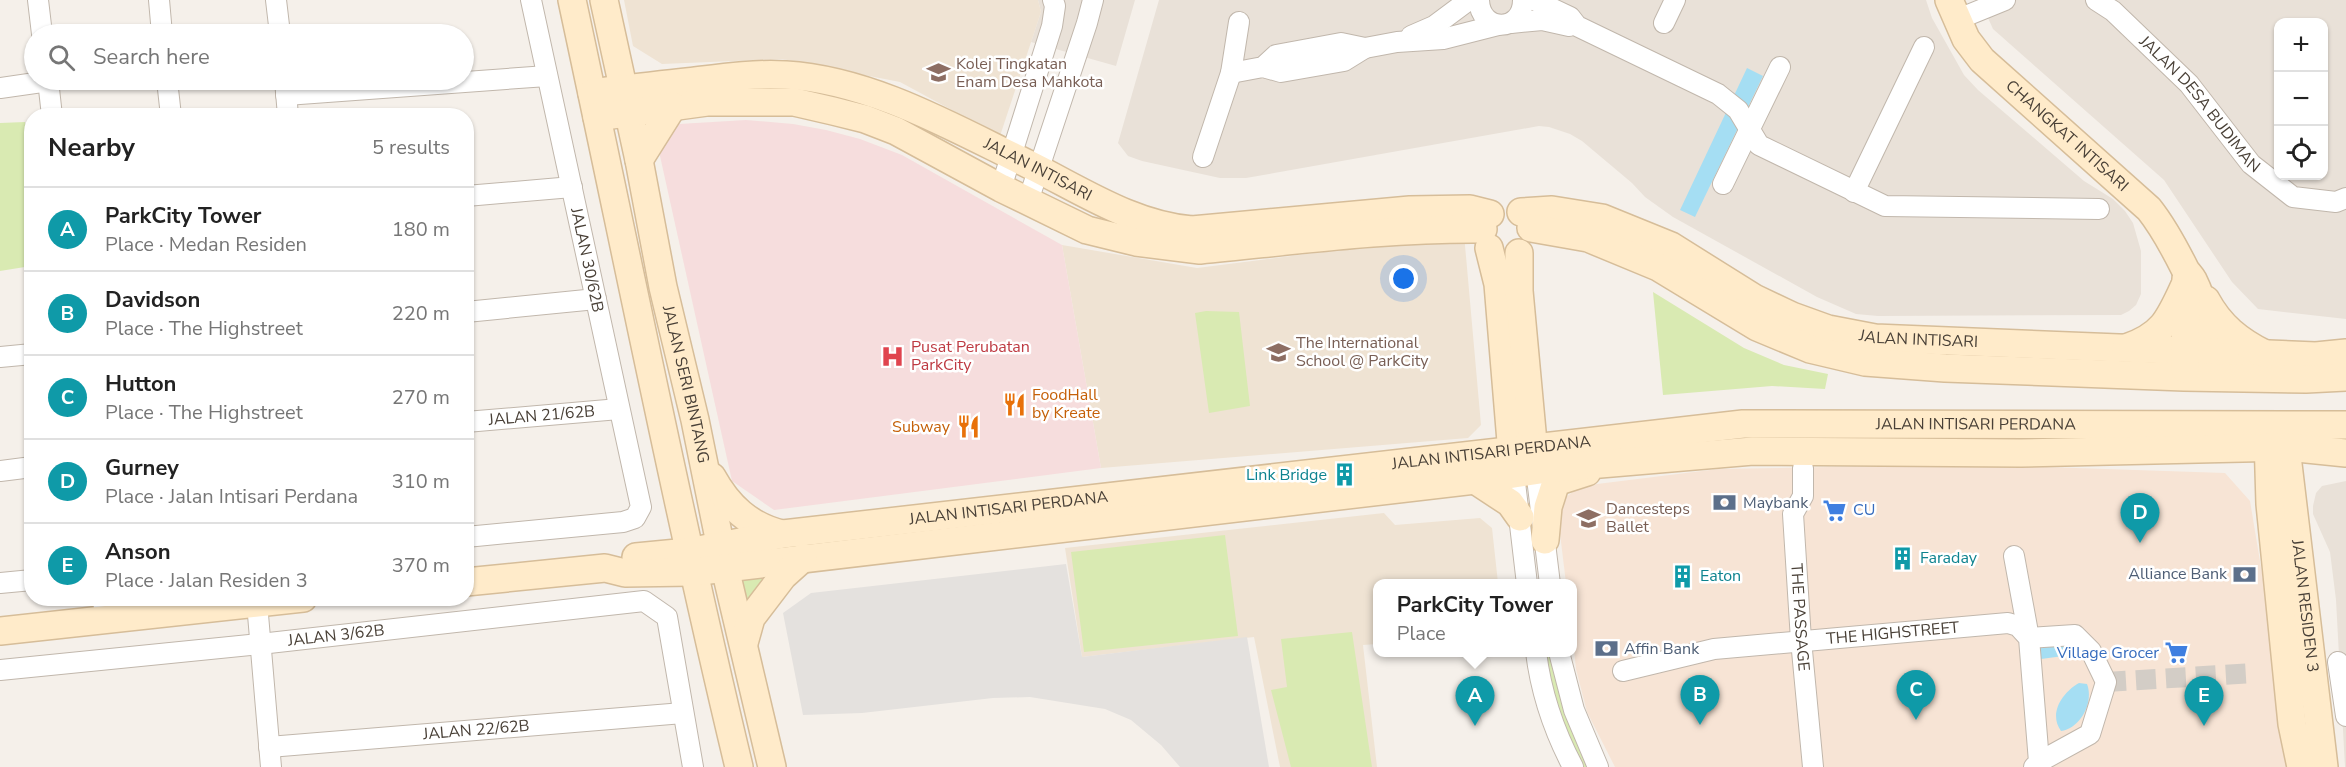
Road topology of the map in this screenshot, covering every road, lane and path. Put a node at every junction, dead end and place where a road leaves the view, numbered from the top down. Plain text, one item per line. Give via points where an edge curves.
1 (38, 0) edge
2 (159, 0) edge
3 (276, 0) edge
4 (531, 0) edge
5 (572, 0) edge
6 (604, 0) edge
7 (1053, 0) edge
8 (1093, 0) edge
9 (1469, 0) edge
10 (1479, 0) edge
11 (1523, 0) edge
12 (1534, 0) edge
13 (1675, 0) edge
14 (2005, 0) edge
15 (2096, 0) edge
16 (1953, 10) edge
17 (1239, 22) dead end
18 (1664, 23) dead end
19 (41, 24) edge
20 (161, 24) edge
21 (279, 24) edge
22 (1504, 24) junction
23 (1577, 26) junction
24 (1397, 42) junction
25 (615, 46) junction
26 (1924, 47) dead end
27 (1780, 68) dead end
28 (1231, 73) junction
29 (1038, 74) junction
30 (547, 76) junction
31 (474, 79) edge
32 (1067, 82) junction
33 (24, 84) edge
34 (0, 88) edge
35 (49, 90) edge
36 (168, 90) edge
37 (286, 90) edge
38 (667, 95) junction
39 (625, 100) junction
40 (595, 105) junction
41 (51, 108) edge
42 (170, 108) edge
43 (287, 108) edge
44 (1746, 138) junction
45 (1011, 156) junction
46 (1203, 157) dead end
47 (639, 160) junction
48 (1038, 169) junction
49 (1723, 184) dead end
50 (572, 187) junction
51 (1001, 188) junction
52 (1854, 192) junction
53 (474, 195) edge
54 (2346, 198) edge
55 (1028, 201) junction
56 (2098, 209) dead end
57 (1526, 220) junction
58 (1487, 231) junction
59 (1519, 253) junction
60 (2188, 278) junction
61 (596, 299) junction
62 (474, 311) edge
63 (2122, 349) junction
64 (2346, 353) edge
65 (2266, 354) junction
66 (24, 355) edge
67 (0, 357) edge
68 (2198, 364) junction
69 (2346, 377) edge
70 (1517, 394) junction
71 (619, 409) junction
72 (474, 421) edge
73 (2346, 425) edge
74 (2277, 437) junction
75 (1580, 442) junction
76 (2221, 450) junction
77 (2346, 454) edge
78 (1524, 460) junction
79 (1632, 462) junction
80 (704, 465) junction
81 (24, 468) edge
82 (1469, 468) junction
83 (1803, 468) dead end
84 (0, 471) edge
85 (1227, 496) junction
86 (2281, 499) junction
87 (1520, 517) junction
88 (783, 534) junction
89 (474, 536) edge
90 (1545, 540) junction
91 (723, 556) junction
92 (2014, 556) dead end
93 (803, 558) junction
94 (690, 562) junction
95 (1526, 579) edge
96 (1549, 579) edge
97 (24, 581) edge
98 (474, 581) edge
99 (0, 583) edge
100 (180, 606) edge
101 (257, 606) edge
102 (104, 609) edge
103 (0, 631) edge
104 (2029, 638) junction
105 (1801, 640) junction
106 (260, 644) junction
107 (744, 644) junction
108 (1537, 657) edge
109 (1560, 657) edge
110 (2338, 662) dead end
111 (0, 670) edge
112 (1623, 671) dead end
113 (683, 713) junction
114 (2346, 716) edge
115 (269, 747) junction
116 (2038, 765) edge
117 (271, 767) edge
118 (693, 767) edge
119 (739, 767) edge
120 (772, 767) edge
121 (1573, 767) edge
122 (1598, 767) edge
123 (1813, 767) edge
124 (2301, 767) edge
125 (2324, 767) edge

1 - 19 street
2 - 20 street
3 - 21 street
4 - 30 street, JALAN 30/62B
5 - 40 street, JALAN SERI BINTANG
6 - 25 street, JALAN SERI BINTANG
7 - 29 street via 1052,26
8 - 32 street
9 - 24 street via 1434,26
10 - 22 street via 1481,13 1491,23
11 - 22 street via 1521,14
12 - 23 street via 1570,17
13 - 18 street
14 - 16 street
15 - 54 street, JALAN DESA BUDIMAN via 2113,11 2189,84 2251,164 2293,197 2336,202
16 - 60 street, CHANGKAT INTISARI via 1982,60 2149,209 2165,229
17 - 28 street
22 - 23 street via 1542,20
22 - 24 street via 1443,39
23 - 44 street via 1718,94 1738,110
24 - 28 street via 1365,48 1341,43 1276,55 1263,67
25 - 38 street
25 - 39 street, JALAN SERI BINTANG
26 - 52 street
27 - 44 street
28 - 46 street
29 - 32 street
29 - 45 street
30 - 31 street
30 - 50 street, JALAN 30/62B
32 - 48 street
33 - 34 street
35 - 41 street
36 - 42 street
37 - 43 street
38 - 39 street, JALAN INTISARI
38 - 45 street, JALAN INTISARI via 728,77 813,78 907,105
38 - 47 street
38 - 51 street, JALAN INTISARI via 707,102 785,102 865,119 896,131
39 - 40 street, JALAN INTISARI
39 - 47 street, JALAN SERI BINTANG
40 - 94 street, JALAN SERI BINTANG
44 - 49 street
44 - 52 street
45 - 48 street, JALAN INTISARI
45 - 51 street
47 - 80 street, JALAN SERI BINTANG
48 - 55 street
48 - 58 street, JALAN INTISARI via 1112,207 1176,229 1470,208
50 - 53 street
50 - 61 street, JALAN 30/62B
51 - 55 street, JALAN INTISARI
52 - 56 street via 1885,206
55 - 58 street, JALAN INTISARI via 1088,230 1136,242 1200,250 1386,231
57 - 58 street via 1513,208 1505,207
57 - 59 street via 1530,238
57 - 63 street, JALAN INTISARI via 1552,210 1602,218 1671,246 1754,298 1828,329 1898,341
57 - 68 street, JALAN INTISARI via 1588,238 1658,267 1757,327 1810,349 1866,362 1945,368
58 - 59 street via 1504,256
58 - 70 street
59 - 70 street
60 - 63 street via 2172,312 2156,333 2145,342
60 - 65 street via 2224,325 2243,343
60 - 68 street, CHANGKAT INTISARI
61 - 62 street
61 - 71 street, JALAN 30/62B
63 - 68 street, JALAN INTISARI
64 - 65 street, JALAN INTISARI
65 - 68 street, JALAN INTISARI
66 - 67 street
68 - 69 street, JALAN INTISARI via 2306,379
70 - 75 street via 1555,431
70 - 78 street
70 - 82 street via 1495,435
71 - 72 street, JALAN 21/62B
71 - 89 street, JALAN 30/62B via 641,507 635,518
73 - 74 street
74 - 75 street, JALAN INTISARI PERDANA via 1743,424
74 - 76 street, JALAN INTISARI PERDANA
74 - 77 street
74 - 86 street, JALAN RESIDEN 3
75 - 78 street, JALAN INTISARI PERDANA
76 - 79 street, JALAN INTISARI PERDANA via 1754,451
76 - 86 street via 2248,466
77 - 86 street via 2313,467
78 - 79 street, JALAN INTISARI PERDANA
78 - 82 street, JALAN INTISARI PERDANA
78 - 87 street
78 - 90 street
79 - 90 street via 1556,482 1548,507
80 - 88 street via 735,510 752,523
80 - 91 street, JALAN SERI BINTANG
81 - 84 street
82 - 85 street, JALAN INTISARI PERDANA
82 - 87 street via 1510,503
83 - 105 street, THE PASSAGE via 1803,496 1792,514
85 - 88 street, JALAN INTISARI PERDANA
85 - 93 street, JALAN INTISARI PERDANA
86 - 124 street, JALAN RESIDEN 3 via 2292,724
86 - 125 street, JALAN RESIDEN 3
87 - 95 street
88 - 91 street, JALAN INTISARI PERDANA
90 - 96 street
91 - 93 street, JALAN INTISARI PERDANA
91 - 94 street
91 - 107 street, JALAN SERI BINTANG
92 - 104 street
93 - 107 street via 783,576 751,618
94 - 98 street via 623,558 605,568
94 - 119 street, JALAN SERI BINTANG
97 - 99 street
100 - 102 street
101 - 106 street
102 - 103 street
104 - 105 street, THE HIGHSTREET via 2018,626 2008,623
104 - 116 street
104 - 116 street via 2075,635 2091,651 2106,682 2090,734
105 - 112 street, THE HIGHSTREET via 1714,649
105 - 123 street, THE PASSAGE
106 - 111 street, JALAN 3/62B
106 - 113 street, JALAN 3/62B via 644,601 667,617
106 - 115 street
107 - 120 street, JALAN SERI BINTANG
108 - 121 street via 1549,712
109 - 122 street via 1574,710
110 - 114 street
113 - 115 street, JALAN 22/62B
113 - 118 street
115 - 117 street

